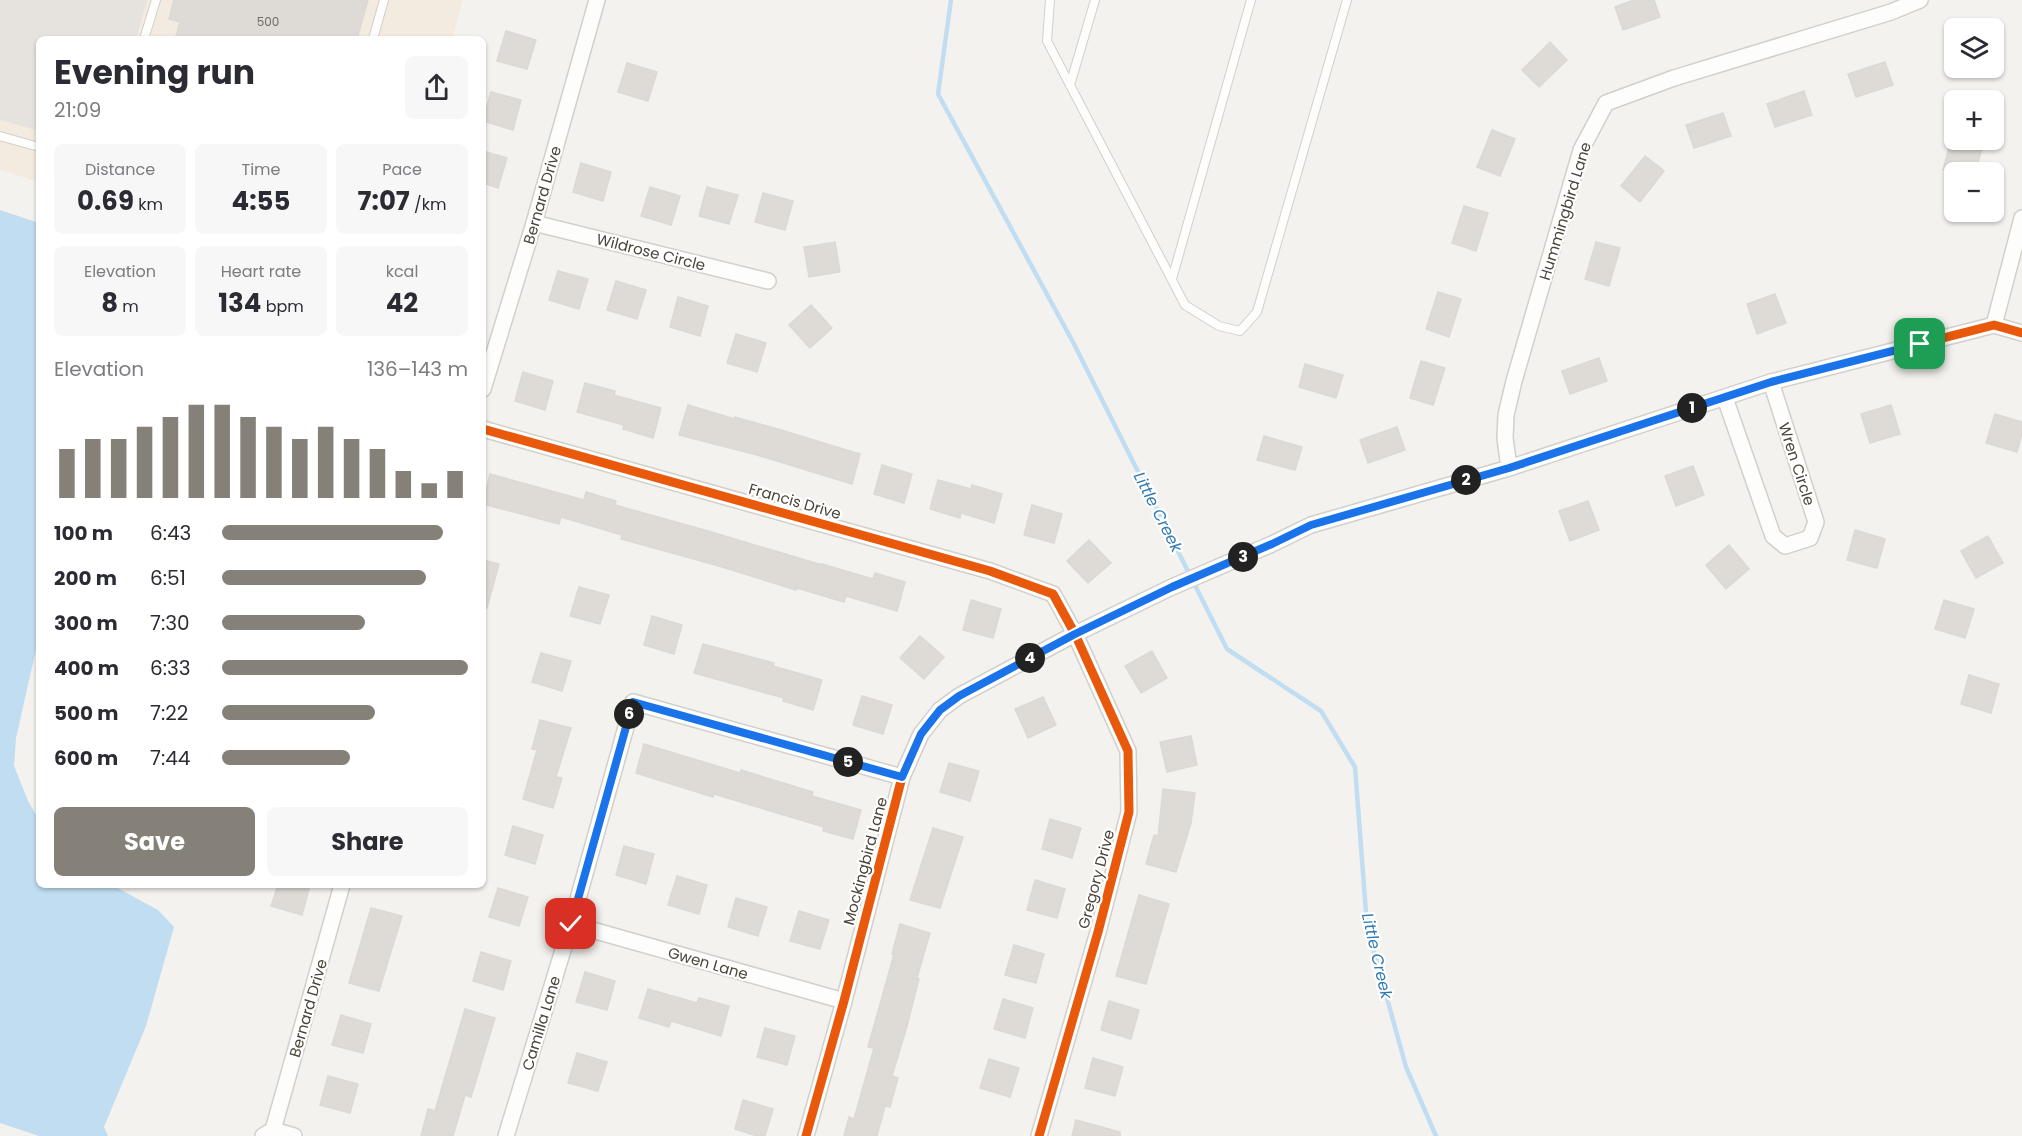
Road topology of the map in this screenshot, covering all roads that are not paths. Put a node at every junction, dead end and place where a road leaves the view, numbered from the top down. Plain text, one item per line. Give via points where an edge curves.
1 (156, 0) edge
2 (384, 0) edge
3 (597, 0) edge
4 (1050, 0) edge
5 (1095, 0) edge
6 (1251, 0) edge
7 (1347, 0) edge
8 (1920, 0) edge
9 (1889, 6) edge
10 (145, 36) edge
11 (374, 36) edge
12 (1070, 85) junction
13 (0, 136) edge
14 (36, 146) edge
15 (2022, 218) edge
16 (534, 223) junction
17 (1172, 279) junction
18 (768, 281) dead end
19 (1994, 325) junction
20 (2022, 333) edge
21 (486, 379) edge
22 (1771, 382) junction
23 (1725, 398) junction
24 (486, 430) edge
25 (1509, 468) junction
26 (1075, 634) junction
27 (902, 777) junction
28 (341, 888) edge
29 (571, 924) junction
30 (844, 1002) junction
31 (268, 1133) edge
32 (294, 1136) edge
33 (506, 1136) edge
34 (806, 1136) edge
35 (1039, 1136) edge

1 - 10 lane
2 - 11 lane
3 - 16 street, Bernard Drive
4 - 12 lane via 1047,41
5 - 12 lane
6 - 17 lane
7 - 17 lane via 1257,312 1240,331 1219,326 1185,305
8 - 9 street, Hummingbird Lane
9 - 25 street, Hummingbird Lane via 1606,103 1581,150 1514,381 1506,415
12 - 17 lane
13 - 14 lane
15 - 19 street
16 - 18 street, Wildrose Circle
16 - 21 street, Bernard Drive
19 - 20 street
19 - 22 street, Mockingbird Lane
22 - 23 street, Mockingbird Lane
22 - 23 street, Wren Circle via 1816,522 1810,538 1785,546 1773,536
23 - 25 street, Mockingbird Lane
24 - 26 street, Francis Drive via 990,571 1053,594
25 - 26 street, Mockingbird Lane via 1311,525
26 - 27 street, Mockingbird Lane via 940,710 921,734
26 - 35 street, Gregory Drive via 1128,751 1130,812
27 - 29 street, Camilla Lane via 633,702
27 - 30 street, Mockingbird Lane
28 - 31 street, Bernard Drive
29 - 30 street, Gwen Lane
29 - 33 street, Camilla Lane
30 - 34 street, Mockingbird Lane
31 - 32 street

